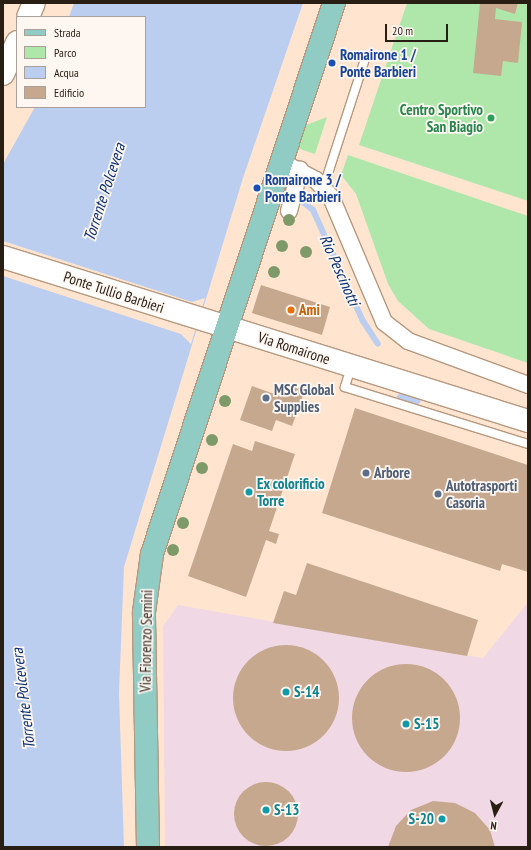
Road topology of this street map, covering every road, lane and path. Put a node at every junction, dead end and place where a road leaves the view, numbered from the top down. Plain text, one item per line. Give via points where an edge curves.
1 (34, 3) edge
2 (334, 3) edge
3 (28, 16) edge
4 (16, 44) edge
5 (365, 59) dead end
6 (3, 74) edge
7 (291, 166) junction
8 (324, 189) junction
9 (289, 211) dead end
10 (3, 257) edge
11 (226, 327) junction
12 (351, 366) junction
13 (528, 385) edge
14 (528, 421) edge
15 (528, 444) edge
16 (148, 847) edge

1 - 3 street
2 - 7 main road
4 - 6 street
5 - 8 lane
7 - 8 street
7 - 9 street
7 - 11 main road
8 - 13 street via 346,226 384,322 408,341
10 - 11 street, Ponte Tullio Barbieri
11 - 12 street, Via Romairone
11 - 16 main road, Via Fiorenzo Semini via 152,554 146,583
12 - 14 street, Via Romairone
12 - 15 lane via 345,387

